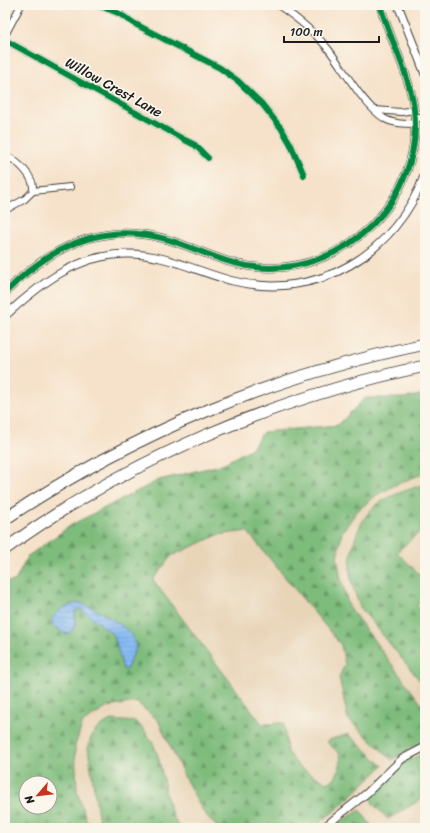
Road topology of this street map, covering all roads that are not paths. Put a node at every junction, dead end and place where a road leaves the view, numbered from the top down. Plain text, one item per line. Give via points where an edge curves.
1 (21, 5) edge
2 (98, 5) edge
3 (122, 5) edge
4 (278, 5) edge
5 (380, 5) edge
6 (398, 5) edge
7 (118, 13) junction
8 (5, 35) edge
9 (5, 40) edge
10 (425, 74) edge
11 (375, 110) junction
12 (414, 110) junction
13 (425, 117) edge
14 (415, 121) junction
15 (5, 155) edge
16 (208, 158) dead end
17 (425, 174) edge
18 (304, 175) dead end
19 (70, 187) dead end
20 (33, 191) junction
21 (5, 210) edge
22 (5, 293) edge
23 (5, 316) edge
24 (425, 344) edge
25 (425, 366) edge
26 (5, 519) edge
27 (5, 549) edge
28 (425, 747) edge
29 (323, 828) edge

1 - 8 street
2 - 7 street
3 - 7 street
4 - 11 street via 318,37
5 - 12 street via 407,78
6 - 10 street
7 - 18 street via 136,25 220,68 249,90 281,128
9 - 16 street, Willow Crest Lane via 190,142
11 - 12 street
11 - 14 street via 386,120 394,123
12 - 14 street
13 - 14 street
14 - 22 street via 408,168 392,202 366,233 324,258 297,265 256,267 232,262 155,236 100,236 67,246 50,255 36,264
15 - 20 street via 24,170 32,182
17 - 23 street via 406,214 386,238 360,260 315,280 279,286 251,285 160,258 118,254 66,269 39,286
19 - 20 street
20 - 21 street via 25,199
24 - 26 highway via 302,375 183,420 92,465
25 - 27 highway via 311,396 202,437 152,460 90,494
28 - 29 street via 402,759 367,794

